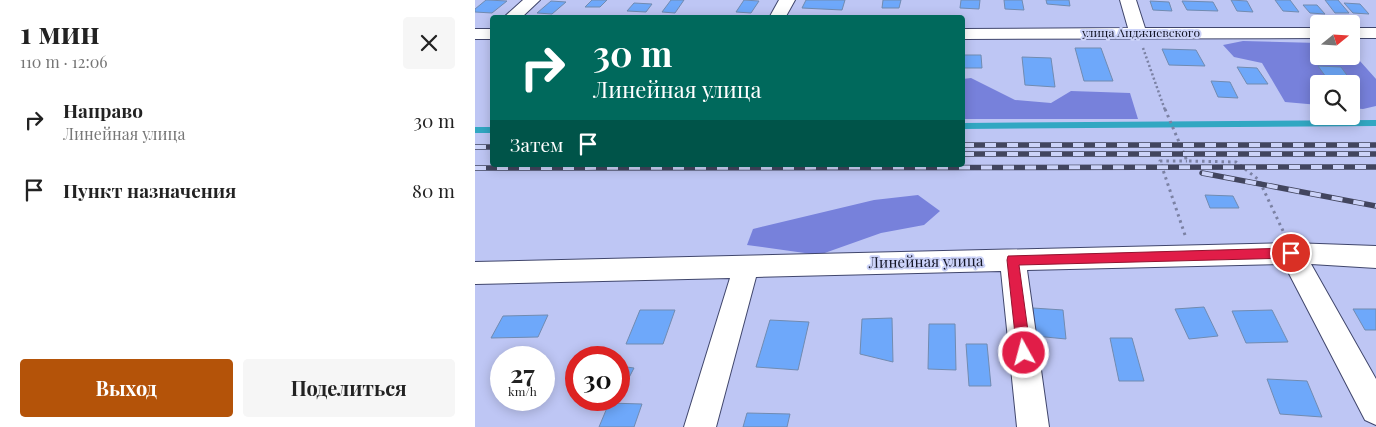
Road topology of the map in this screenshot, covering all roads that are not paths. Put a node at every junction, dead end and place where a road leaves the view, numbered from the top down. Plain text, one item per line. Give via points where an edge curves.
1 (532, 0) edge
2 (787, 0) edge
3 (1128, 0) edge
4 (514, 15) edge
5 (779, 15) edge
6 (1138, 33) junction
7 (1310, 33) edge
8 (1360, 33) edge
9 (1376, 33) edge
10 (965, 34) edge
11 (1283, 253) junction
12 (1376, 257) edge
13 (1013, 260) junction
14 (745, 266) junction
15 (475, 273) edge
16 (1376, 409) edge
17 (701, 427) edge
18 (1033, 427) edge

1 - 4 street
2 - 5 street
3 - 6 street
6 - 7 street, улица Анджиевского
6 - 10 street, улица Анджиевского
8 - 9 street
11 - 12 street, Линейная улица
11 - 13 street, Линейная улица
11 - 16 street
13 - 14 street, Линейная улица
13 - 18 street
14 - 15 street, Линейная улица
14 - 17 street

